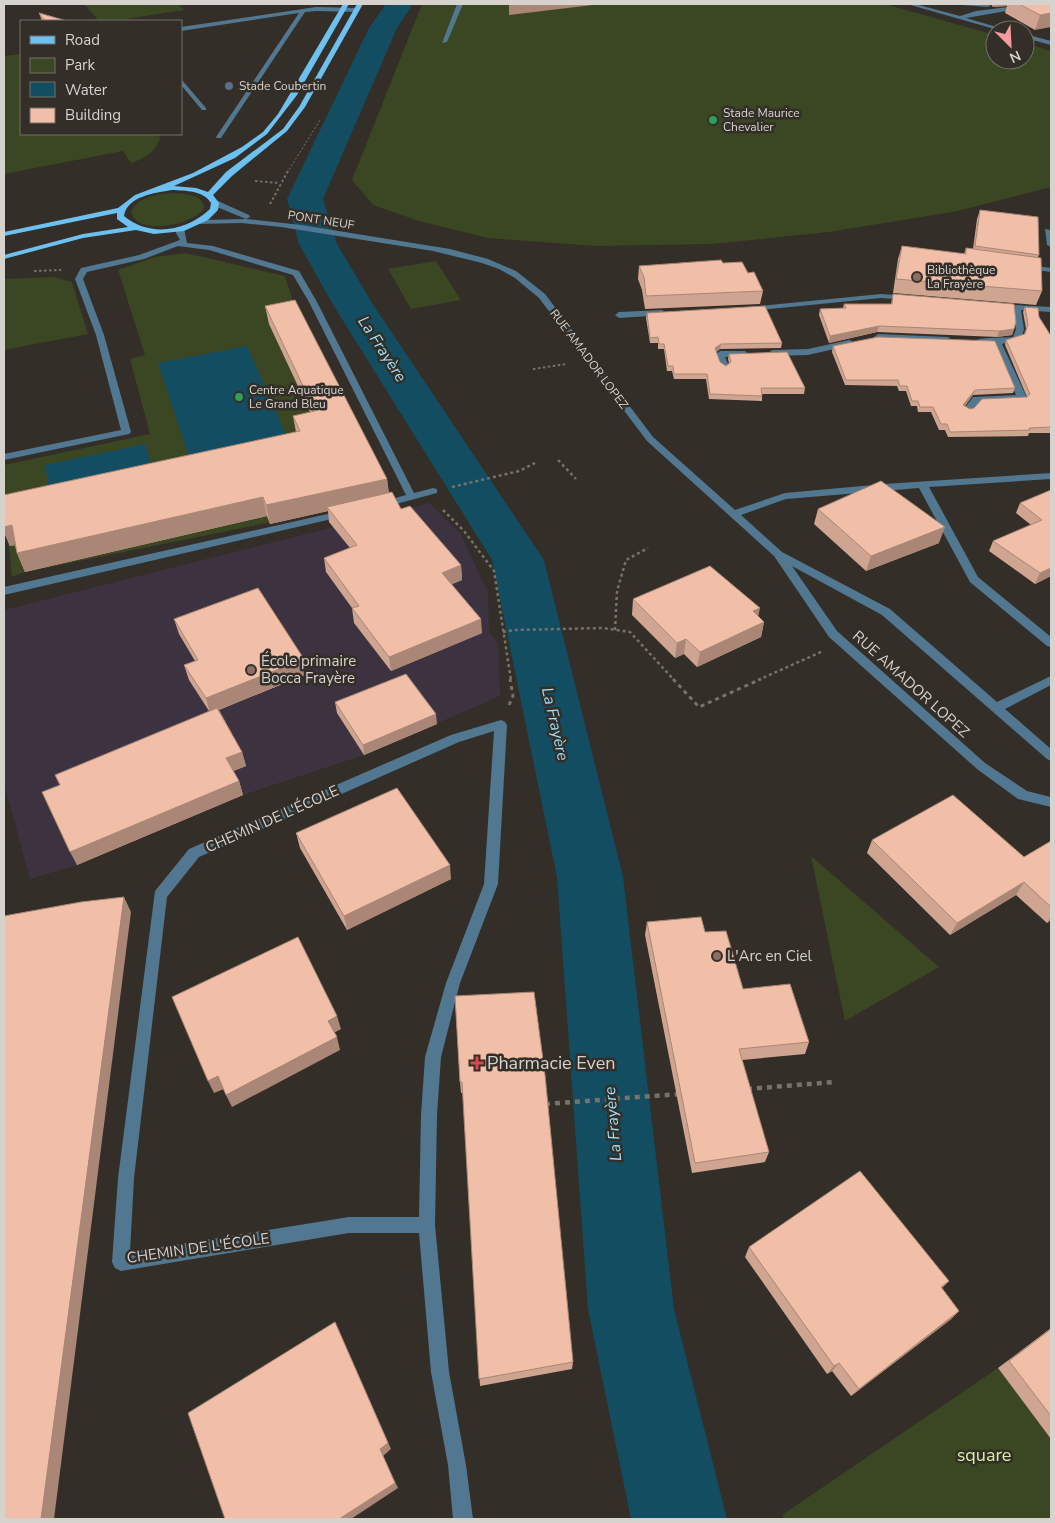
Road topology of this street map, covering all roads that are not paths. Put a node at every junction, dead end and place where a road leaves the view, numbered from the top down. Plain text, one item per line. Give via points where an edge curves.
1 (460, 4) edge
2 (910, 4) edge
3 (941, 4) edge
4 (953, 4) edge
5 (993, 4) edge
6 (1043, 4) edge
7 (345, 7) edge
8 (359, 7) edge
9 (926, 8) junction
10 (276, 9) dead end
11 (303, 11) junction
12 (271, 15) junction
13 (960, 18) junction
14 (985, 25) edge
15 (182, 29) edge
16 (1035, 39) edge
17 (444, 42) dead end
18 (1051, 44) edge
19 (182, 82) edge
20 (204, 109) dead end
21 (219, 138) dead end
22 (157, 190) junction
23 (209, 195) junction
24 (215, 203) junction
25 (121, 210) junction
26 (256, 221) junction
27 (200, 222) junction
28 (136, 228) junction
29 (180, 229) junction
30 (1048, 232) dead end
31 (4, 234) edge
32 (361, 238) joint
33 (180, 244) junction
34 (1051, 245) edge
35 (4, 257) edge
36 (1013, 264) edge
37 (1051, 270) edge
38 (919, 299) edge
39 (987, 305) edge
40 (1017, 308) junction
41 (740, 310) edge
42 (1051, 310) edge
43 (675, 312) edge
44 (619, 315) dead end
45 (997, 342) junction
46 (724, 366) edge
47 (968, 410) edge
48 (4, 457) edge
49 (1051, 476) edge
50 (923, 485) junction
51 (430, 493) road end
52 (412, 498) junction
53 (733, 514) junction
54 (778, 554) junction
55 (4, 591) edge
56 (1051, 643) edge
57 (1051, 680) edge
58 (997, 708) junction
59 (1051, 756) edge
60 (1051, 802) edge
61 (426, 1225) junction
62 (462, 1519) edge

1 - 17 street
2 - 9 street
3 - 9 street
4 - 5 street
6 - 13 street
7 - 8 street
7 - 11 street
7 - 22 main road via 272,126 238,153
8 - 23 main road via 302,107 285,130 229,174
9 - 13 street
10 - 12 street
11 - 12 street
11 - 21 street
12 - 15 street
13 - 14 street
16 - 18 street
19 - 20 street
22 - 23 main road via 187,189
22 - 25 main road via 133,198
23 - 24 main road
24 - 26 street
24 - 27 main road via 214,210
25 - 28 main road via 120,217
25 - 31 main road
26 - 27 street
26 - 32 street, PONT NEUF
27 - 29 main road
28 - 29 main road via 156,231
28 - 35 main road via 83,236
29 - 33 street via 184,241
30 - 34 street
32 - 53 street, RUE AMADOR LOPEZ via 474,257 504,268 526,282 542,296 650,439
33 - 48 street via 84,270 80,280 100,335 126,432
33 - 52 street via 210,248 296,273
36 - 37 street
38 - 41 street via 881,296
39 - 40 street
40 - 42 street
40 - 45 street via 1020,328 1017,339
43 - 44 street
45 - 46 street via 877,337 808,352 720,354
45 - 47 street via 1022,398 976,399
49 - 50 street
50 - 53 street via 785,496
50 - 56 street via 974,579
51 - 52 street
52 - 55 street
53 - 54 street, RUE AMADOR LOPEZ
54 - 58 street, RUE AMADOR LOPEZ via 886,612
54 - 60 street, RUE AMADOR LOPEZ via 833,634 981,766 1022,795
57 - 58 street
58 - 59 street, RUE AMADOR LOPEZ
61 - 61 street, CHEMIN DE L'ÉCOLE via 433,1057 453,983 491,884 501,725 455,738 194,853 160,896 126,1178 121,1262 349,1225
61 - 62 street via 440,1372 457,1464

